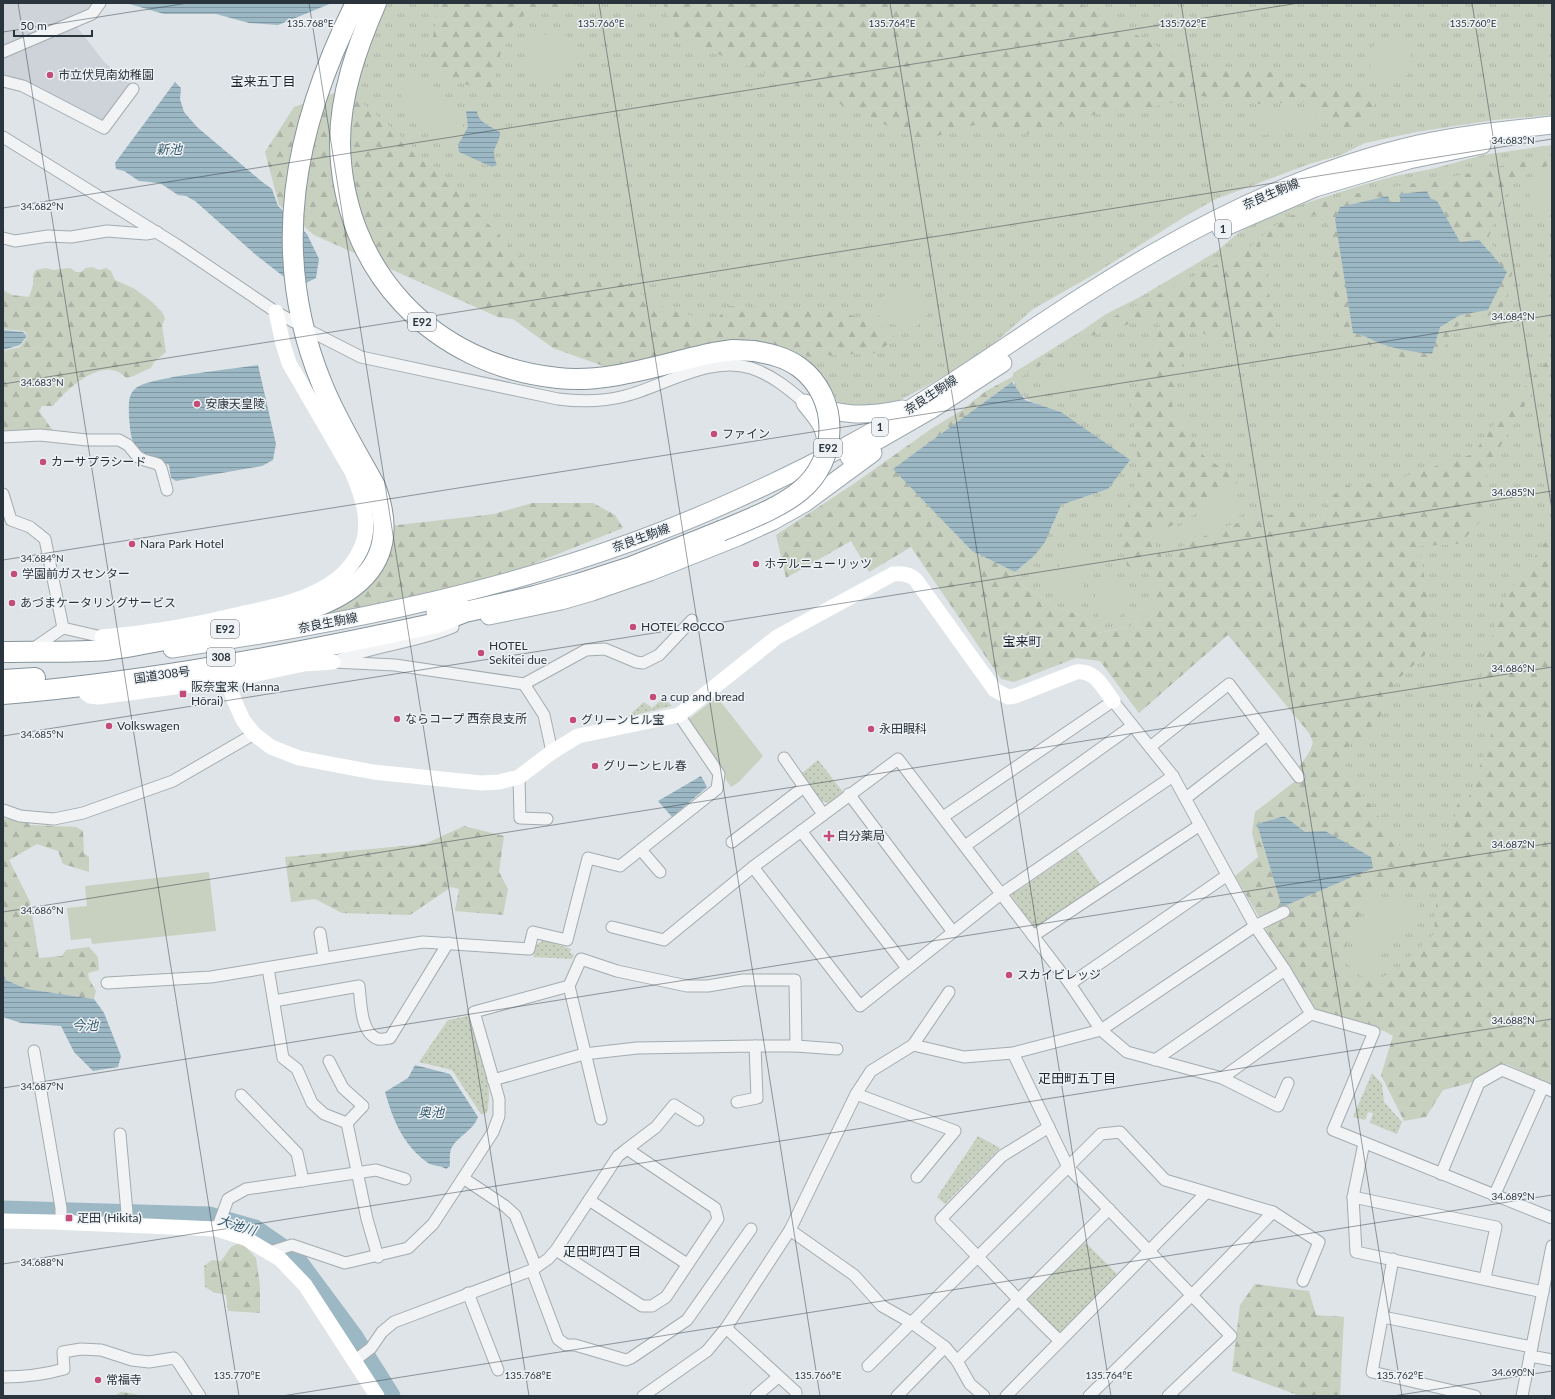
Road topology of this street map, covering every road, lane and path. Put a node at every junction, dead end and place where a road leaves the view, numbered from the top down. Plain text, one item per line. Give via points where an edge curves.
1 (100, 3) edge
2 (356, 3) edge
3 (376, 3) edge
4 (3, 52) edge
5 (3, 81) edge
6 (133, 89) dead end
7 (1552, 125) edge
8 (1552, 136) edge
9 (3, 138) edge
10 (157, 232) junction
11 (3, 238) edge
12 (276, 312) junction
13 (296, 315) junction
14 (312, 332) dead end
15 (805, 403) junction
16 (914, 407) junction
17 (931, 410) junction
18 (3, 437) edge
19 (804, 466) junction
20 (167, 490) dead end
21 (3, 494) edge
22 (467, 616) junction
23 (436, 618) junction
24 (692, 620) dead end
25 (63, 628) junction
26 (107, 645) junction
27 (172, 649) junction
28 (28, 651) junction
29 (3, 652) edge
30 (333, 662) junction
31 (3, 665) edge
32 (227, 677) junction
33 (3, 680) edge
34 (524, 684) junction
35 (84, 686) junction
36 (3, 694) edge
37 (1113, 701) junction
38 (679, 715) junction
39 (1132, 726) junction
40 (254, 734) junction
41 (1267, 735) junction
42 (1150, 747) junction
43 (552, 752) junction
44 (784, 758) dead end
45 (1173, 776) junction
46 (519, 777) junction
47 (1299, 777) dead end
48 (804, 787) junction
49 (849, 794) junction
50 (1186, 798) junction
51 (3, 810) edge
52 (823, 814) junction
53 (943, 817) junction
54 (546, 819) dead end
55 (1200, 825) junction
56 (801, 831) junction
57 (732, 842) dead end
58 (965, 846) junction
59 (641, 850) junction
60 (753, 866) junction
61 (660, 872) dead end
62 (1226, 876) junction
63 (1001, 894) junction
64 (1284, 912) dead end
65 (1255, 926) junction
66 (612, 927) dead end
67 (953, 932) junction
68 (320, 933) dead end
69 (1033, 936) junction
70 (448, 943) junction
71 (324, 958) junction
72 (268, 968) junction
73 (908, 968) junction
74 (1285, 970) junction
75 (107, 983) dead end
76 (1070, 984) junction
77 (569, 986) junction
78 (949, 992) dead end
79 (274, 1001) junction
80 (1311, 1014) junction
81 (1101, 1030) junction
82 (914, 1045) junction
83 (755, 1046) junction
84 (796, 1046) junction
85 (837, 1049) dead end
86 (34, 1051) dead end
87 (1013, 1053) junction
88 (584, 1054) junction
89 (1155, 1060) junction
90 (330, 1061) dead end
91 (1222, 1078) junction
92 (493, 1080) junction
93 (1288, 1083) dead end
94 (1548, 1089) edge
95 (856, 1094) junction
96 (241, 1095) dead end
97 (737, 1102) dead end
98 (601, 1119) dead end
99 (698, 1120) dead end
100 (347, 1123) junction
101 (1049, 1127) junction
102 (120, 1134) dead end
103 (1364, 1143) junction
104 (628, 1149) junction
105 (1068, 1167) junction
106 (359, 1172) junction
107 (1441, 1174) junction
108 (917, 1177) dead end
109 (463, 1178) junction
110 (405, 1179) dead end
111 (303, 1181) junction
112 (1206, 1193) junction
113 (1494, 1196) junction
114 (1353, 1198) junction
115 (589, 1200) junction
116 (1109, 1209) junction
117 (1273, 1212) junction
118 (61, 1216) junction
119 (128, 1218) junction
120 (1552, 1218) edge
121 (3, 1221) edge
122 (217, 1229) junction
123 (751, 1229) dead end
124 (790, 1230) junction
125 (1552, 1246) edge
126 (556, 1250) junction
127 (273, 1251) junction
128 (1149, 1251) junction
129 (378, 1257) junction
130 (979, 1257) junction
131 (1393, 1259) junction
132 (687, 1264) junction
133 (534, 1269) junction
134 (1485, 1278) junction
135 (1303, 1281) dead end
136 (1543, 1292) junction
137 (468, 1293) junction
138 (1192, 1294) junction
139 (1017, 1300) junction
140 (1384, 1316) junction
141 (912, 1323) junction
142 (726, 1328) junction
143 (1059, 1340) junction
144 (945, 1347) junction
145 (1531, 1352) junction
146 (357, 1358) junction
147 (1552, 1360) edge
148 (956, 1361) junction
149 (868, 1366) dead end
150 (498, 1370) dead end
151 (3, 1377) edge
152 (778, 1377) junction
153 (200, 1396) edge
154 (377, 1396) edge
155 (643, 1396) edge
156 (756, 1396) edge
157 (796, 1396) edge
158 (897, 1396) edge
159 (984, 1396) edge
160 (1006, 1396) edge
161 (1089, 1396) edge
162 (1168, 1396) edge
163 (1476, 1396) edge
164 (1522, 1396) edge

1 - 4 street via 92,14
2 - 13 highway, E92 via 335,47 312,108 294,187 292,250
3 - 22 highway, E92, bridge via 364,30 349,80 341,120 341,161 349,204 366,251 389,289 414,316 444,338 477,357 509,368 559,379 594,378 713,352 733,350 771,354 786,359 810,377 826,405 830,422 827,452 820,468 800,491 769,509 631,567
5 - 6 street via 22,86 104,128
7 - 16 main road, 奈良生駒線 / 1 via 1419,144 1349,164 1256,200 1129,267
8 - 17 main road, 奈良生駒線 / 1 via 1472,147 1409,160 1315,188 1270,207 1220,230 1122,285
9 - 10 street
10 - 11 street via 146,234 106,231 15,241
10 - 12 street
12 - 13 street
12 - 26 street via 289,363 360,490 366,529 362,548 351,565 337,579 317,591 214,624 164,630
13 - 26 highway, E92 via 322,385 381,502 384,537 375,562 359,583 334,601 314,609 244,626
14 - 15 street via 361,357 558,400 604,401 626,396 700,370 734,365 767,374
15 - 16 main road via 847,415 861,416
15 - 19 main road via 820,422 825,441 823,450
16 - 19 main road, 奈良生駒線 / 1
17 - 22 main road, 奈良生駒線 / 1 via 805,503 766,524 700,553 592,592 561,601
17 - 23 main road, 奈良生駒線 / 1 via 875,444 780,492 679,536
18 - 20 street via 40,435 87,440 119,440 128,445 138,457 158,464
19 - 27 main road, 奈良生駒線 / 1 via 702,515 631,543 551,569 414,605 254,637
21 - 25 street via 11,520 30,527 45,539
22 - 23 highway, E92
22 - 30 street via 436,634 356,653
23 - 33 highway, 国道308号 / 308 via 174,664 84,675
23 - 35 highway, 国道308号 / 308 via 257,660
24 - 34 street via 659,654 643,663 605,649 586,650
25 - 26 street
25 - 28 street
26 - 27 highway
26 - 28 highway
27 - 31 highway, 国道308号
28 - 29 highway
30 - 32 street via 304,664
30 - 34 street via 395,665
32 - 35 street via 98,697 86,693
32 - 40 street via 243,720
34 - 43 street via 544,716
35 - 36 highway, 国道308号 / 308
37 - 38 street via 1095,676 1083,671 1015,696 1008,697 995,690 916,580 900,573 777,638
37 - 39 street
37 - 53 street
38 - 43 street via 578,736
38 - 59 street via 719,774 717,789
39 - 42 street
39 - 58 street
40 - 46 street via 271,746 299,758 373,772 480,783
40 - 51 street via 173,781 84,813 54,819 20,816
41 - 42 street via 1229,684
41 - 47 street
41 - 50 street
42 - 45 street
43 - 46 street
44 - 48 street
45 - 50 street
45 - 63 street
46 - 54 street via 520,818
48 - 52 street
48 - 57 street
49 - 52 street
49 - 53 street via 898,759
49 - 67 street
50 - 55 street
52 - 56 street
53 - 58 street
55 - 62 street
55 - 69 street
56 - 60 street
56 - 73 street
58 - 63 street
59 - 61 street
59 - 70 street via 620,866 588,858 566,940 533,932 529,949
60 - 66 street via 664,940
60 - 73 street via 860,1006
62 - 65 street
62 - 76 street
63 - 67 street
63 - 69 street
64 - 65 street
65 - 74 street
65 - 81 street
67 - 73 street
68 - 71 street
69 - 76 street
70 - 71 street via 423,942
70 - 79 street via 390,1038 379,1040 370,1034 365,1024 359,986
71 - 72 street
72 - 75 street via 211,977
72 - 79 street
74 - 80 street
74 - 89 street
76 - 81 street
77 - 84 street via 581,959 617,971 687,986 708,986 743,980 795,980
77 - 88 street
77 - 92 street via 474,1012
78 - 82 street
79 - 100 street via 283,1058 297,1069 312,1103 324,1114
80 - 91 street
80 - 103 street via 1374,1032 1334,1130
81 - 87 street
81 - 89 street via 1127,1052
82 - 87 street via 964,1057
82 - 95 street via 871,1071
83 - 84 street
83 - 88 street via 637,1048
83 - 97 street via 757,1098
84 - 85 street
86 - 118 street
87 - 101 street
88 - 92 street
88 - 98 street
89 - 91 street
90 - 100 street via 343,1088 363,1106
91 - 93 street via 1278,1106
92 - 109 street via 499,1099 499,1116 493,1132
94 - 107 street via 1502,1070 1479,1083
94 - 113 street
95 - 108 street via 955,1131
95 - 124 street
96 - 111 street via 297,1153
99 - 104 street via 674,1105 656,1126
100 - 106 street
101 - 105 street
101 - 130 street via 1002,1156 941,1219
102 - 119 street
103 - 107 street
103 - 114 street
104 - 115 street via 618,1156
104 - 132 street via 715,1208 718,1219
105 - 112 street via 1101,1134 1120,1132 1165,1180
105 - 116 street
105 - 130 street
106 - 110 street via 376,1170
106 - 111 street
106 - 129 street via 367,1219
107 - 113 street
109 - 129 street via 433,1224 408,1248
109 - 133 street via 515,1214
111 - 122 street via 246,1189 228,1199
112 - 117 street
112 - 128 street
113 - 120 street
114 - 131 street via 1356,1252
114 - 134 street via 1496,1227
115 - 126 street
115 - 132 street
116 - 128 street
116 - 139 street
117 - 135 street via 1320,1242
117 - 138 street
118 - 119 street
118 - 121 street
119 - 122 street
122 - 127 street
123 - 133 street via 687,1320 626,1360 575,1345 566,1345 558,1339
124 - 141 street via 854,1275 882,1306
124 - 142 street
125 - 136 street
126 - 132 street via 642,1306 652,1306 666,1297
126 - 133 street
127 - 129 street via 292,1245 345,1263
127 - 146 street via 305,1285
128 - 138 street
128 - 143 street
130 - 139 street
130 - 141 street
131 - 134 street
131 - 140 street
133 - 137 street
134 - 136 street
136 - 145 street
137 - 146 street via 394,1322 382,1332 371,1348
137 - 150 street
138 - 161 street
138 - 162 street via 1231,1336
139 - 143 street
139 - 148 street
140 - 145 street
140 - 163 street via 1372,1372
141 - 144 street
141 - 149 street
142 - 152 street
142 - 155 street via 707,1351
143 - 160 street
144 - 148 street
144 - 158 street
145 - 147 street
145 - 164 street
146 - 154 street
148 - 159 street via 970,1384
151 - 153 street via 50,1373 64,1369 63,1352 81,1349 101,1350 132,1360 148,1362 174,1358
152 - 156 street
152 - 157 street via 796,1392

